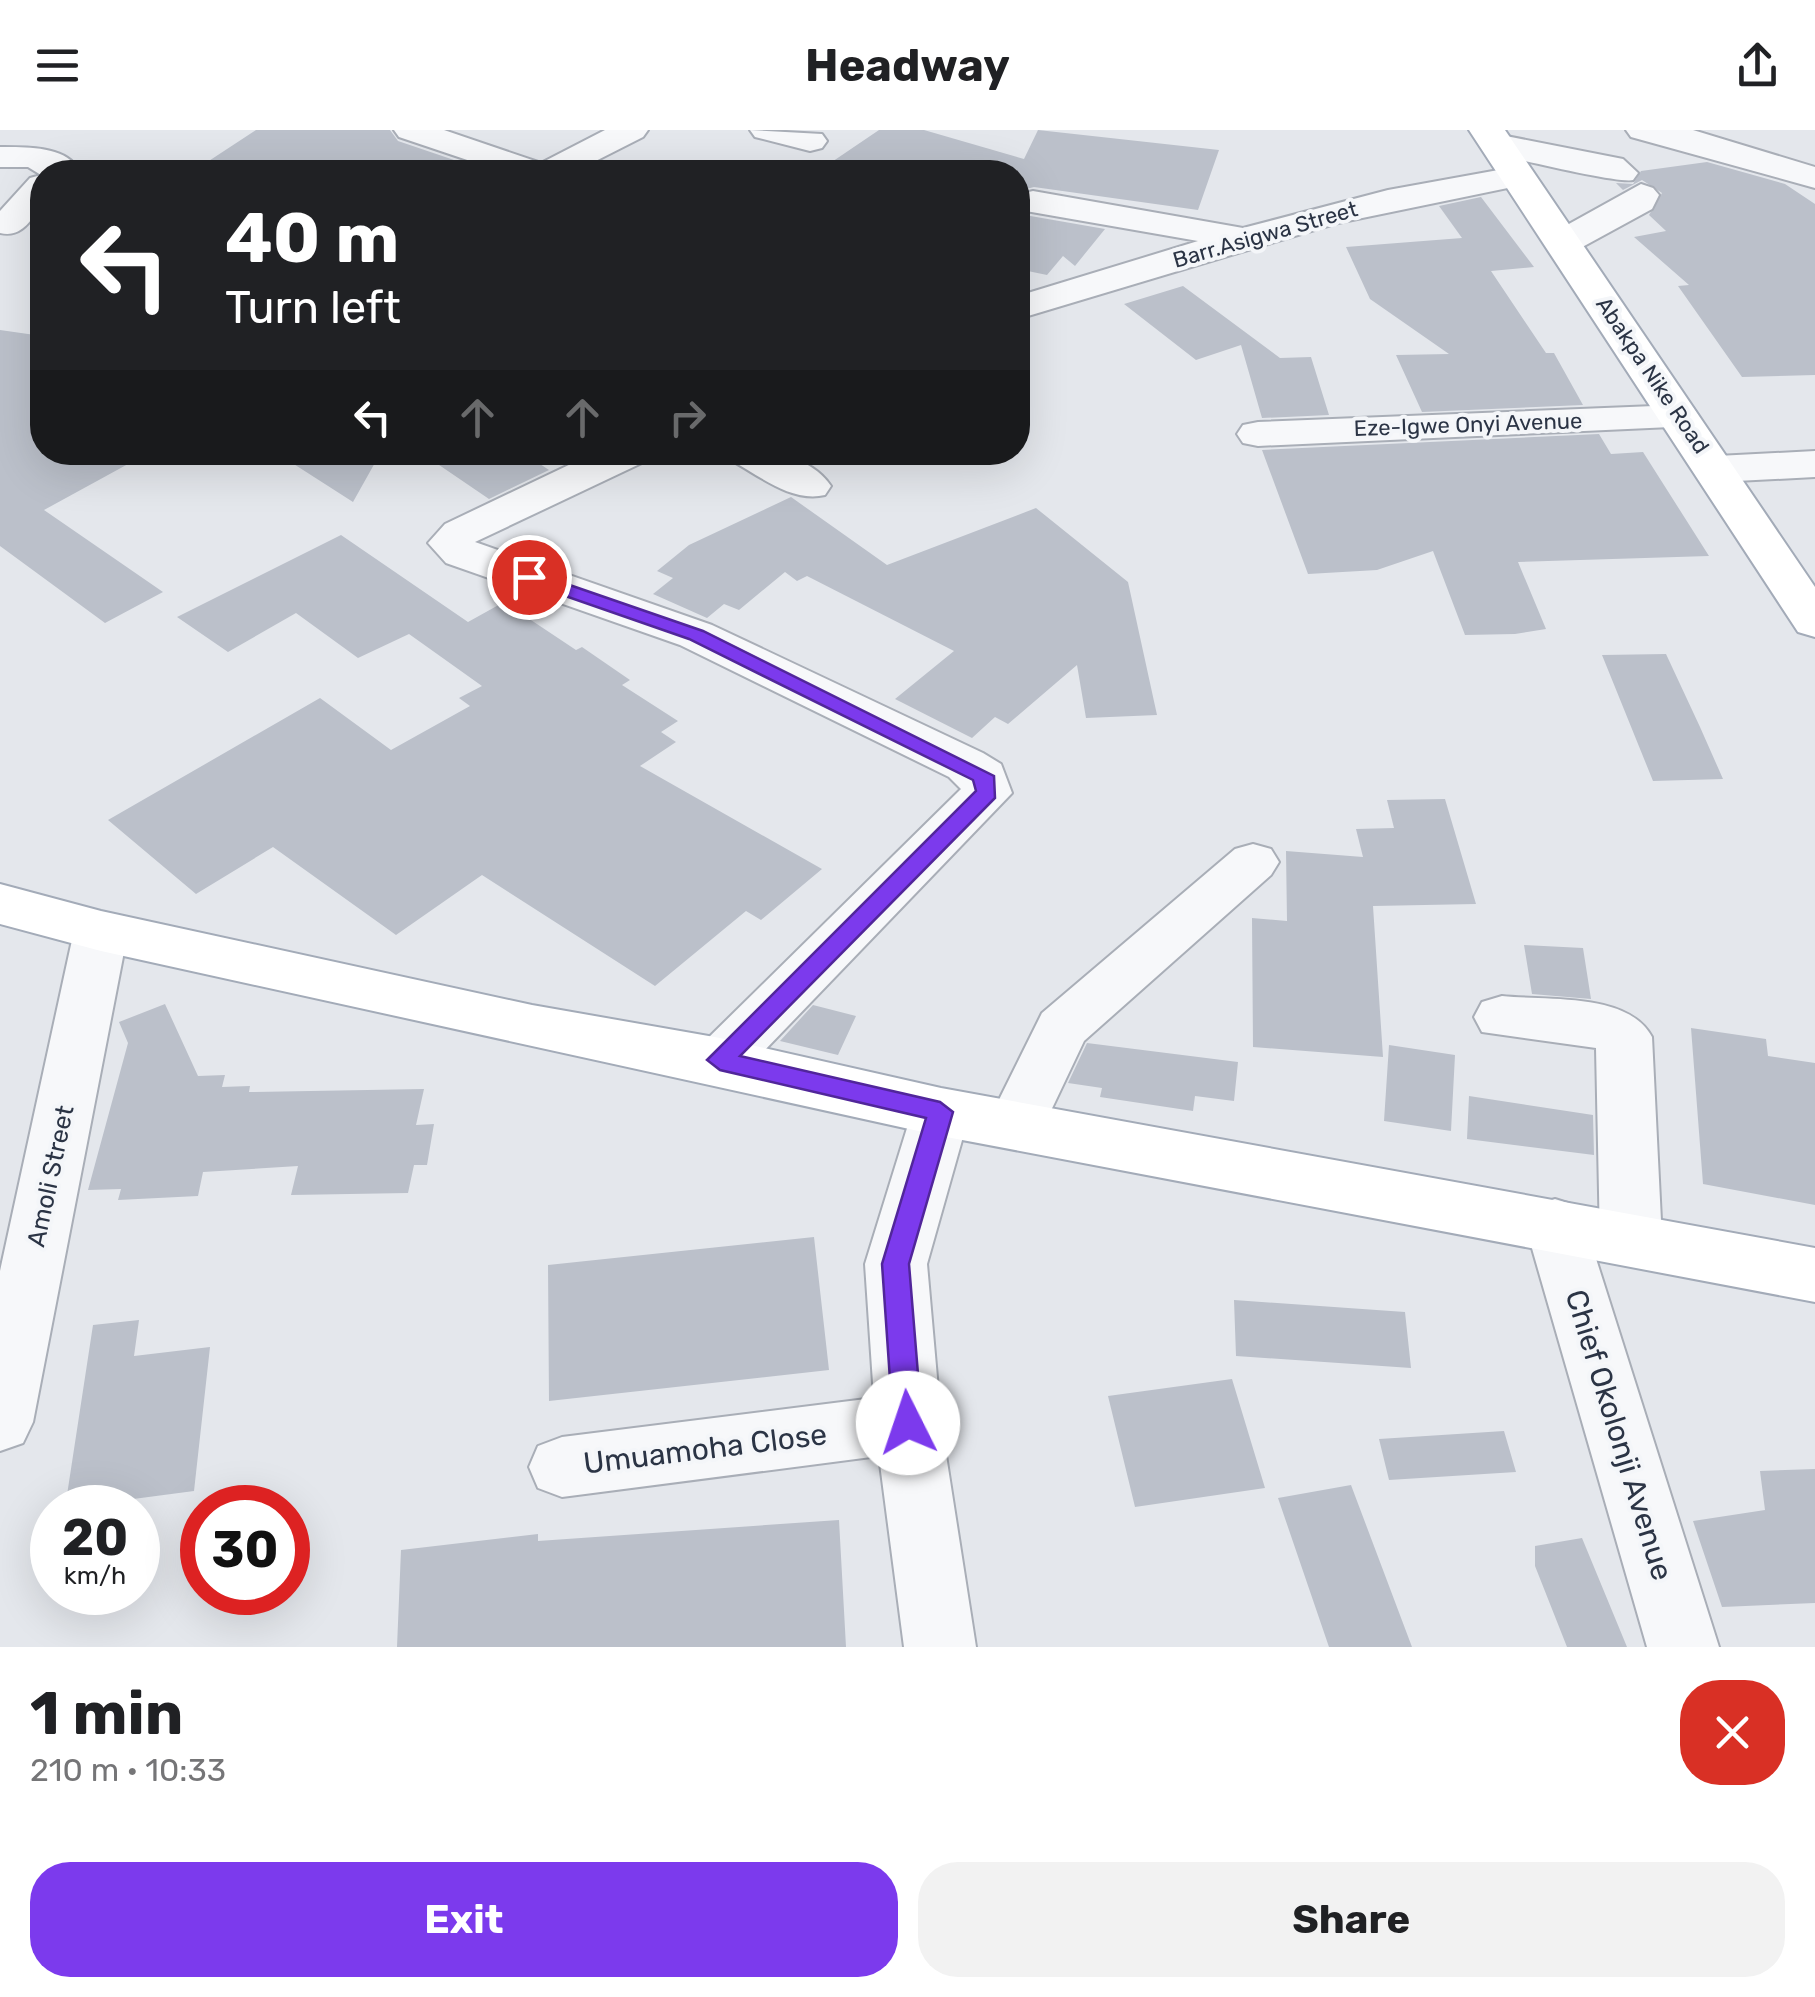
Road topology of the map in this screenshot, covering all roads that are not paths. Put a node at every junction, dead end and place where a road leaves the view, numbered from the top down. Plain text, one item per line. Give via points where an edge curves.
1 (410, 130) edge
2 (632, 130) edge
3 (766, 130) edge
4 (1643, 130) edge
5 (810, 141) dead end
6 (1500, 150) edge
7 (0, 157) edge
8 (43, 160) edge
9 (499, 160) edge
10 (573, 160) edge
11 (1815, 178) edge
12 (30, 199) edge
13 (1033, 202) dead end
14 (8, 224) dead end
15 (1239, 237) junction
16 (1562, 242) junction
17 (1030, 304) edge
18 (1679, 417) junction
19 (1258, 434) dead end
20 (1815, 464) edge
21 (604, 465) edge
22 (771, 465) edge
23 (1716, 469) junction
24 (810, 486) dead end
25 (1815, 622) edge
26 (1253, 862) dead end
27 (0, 904) edge
28 (101, 931) junction
29 (1502, 1018) dead end
30 (720, 1060) junction
31 (940, 1112) junction
32 (1016, 1124) junction
33 (1554, 1224) junction
34 (1630, 1241) junction
35 (1815, 1275) edge
36 (0, 1422) edge
37 (908, 1423) junction
38 (562, 1467) dead end
39 (940, 1647) edge
40 (1683, 1647) edge

1 - 9 street
2 - 10 street
3 - 5 street
4 - 11 street
6 - 15 street, Barr.Asigwa Street via 1450,185
6 - 16 main road, Abakpa Nike Road
6 - 16 street, Barr.Asigwa Street via 1611,166 1631,184 1638,201
7 - 8 street
12 - 14 street
13 - 15 street
15 - 17 street, Barr.Asigwa Street
16 - 18 main road, Abakpa Nike Road
18 - 19 street, Eze-Igwe Onyi Avenue
18 - 23 main road, Abakpa Nike Road
20 - 23 street
21 - 30 street via 450,543 462,554 696,635 983,776 987,793
22 - 24 street
23 - 25 main road, Abakpa Nike Road
26 - 32 street via 1062,1028
27 - 28 main road
28 - 30 main road via 532,1026
28 - 36 street, Amoli Street
29 - 34 street via 1611,1028 1624,1037
30 - 31 main road
31 - 32 main road
31 - 37 street via 896,1264
32 - 33 main road
33 - 34 main road
33 - 40 street, Chief Okolonji Avenue
34 - 35 main road
37 - 38 street, Umuamoha Close
37 - 39 street

